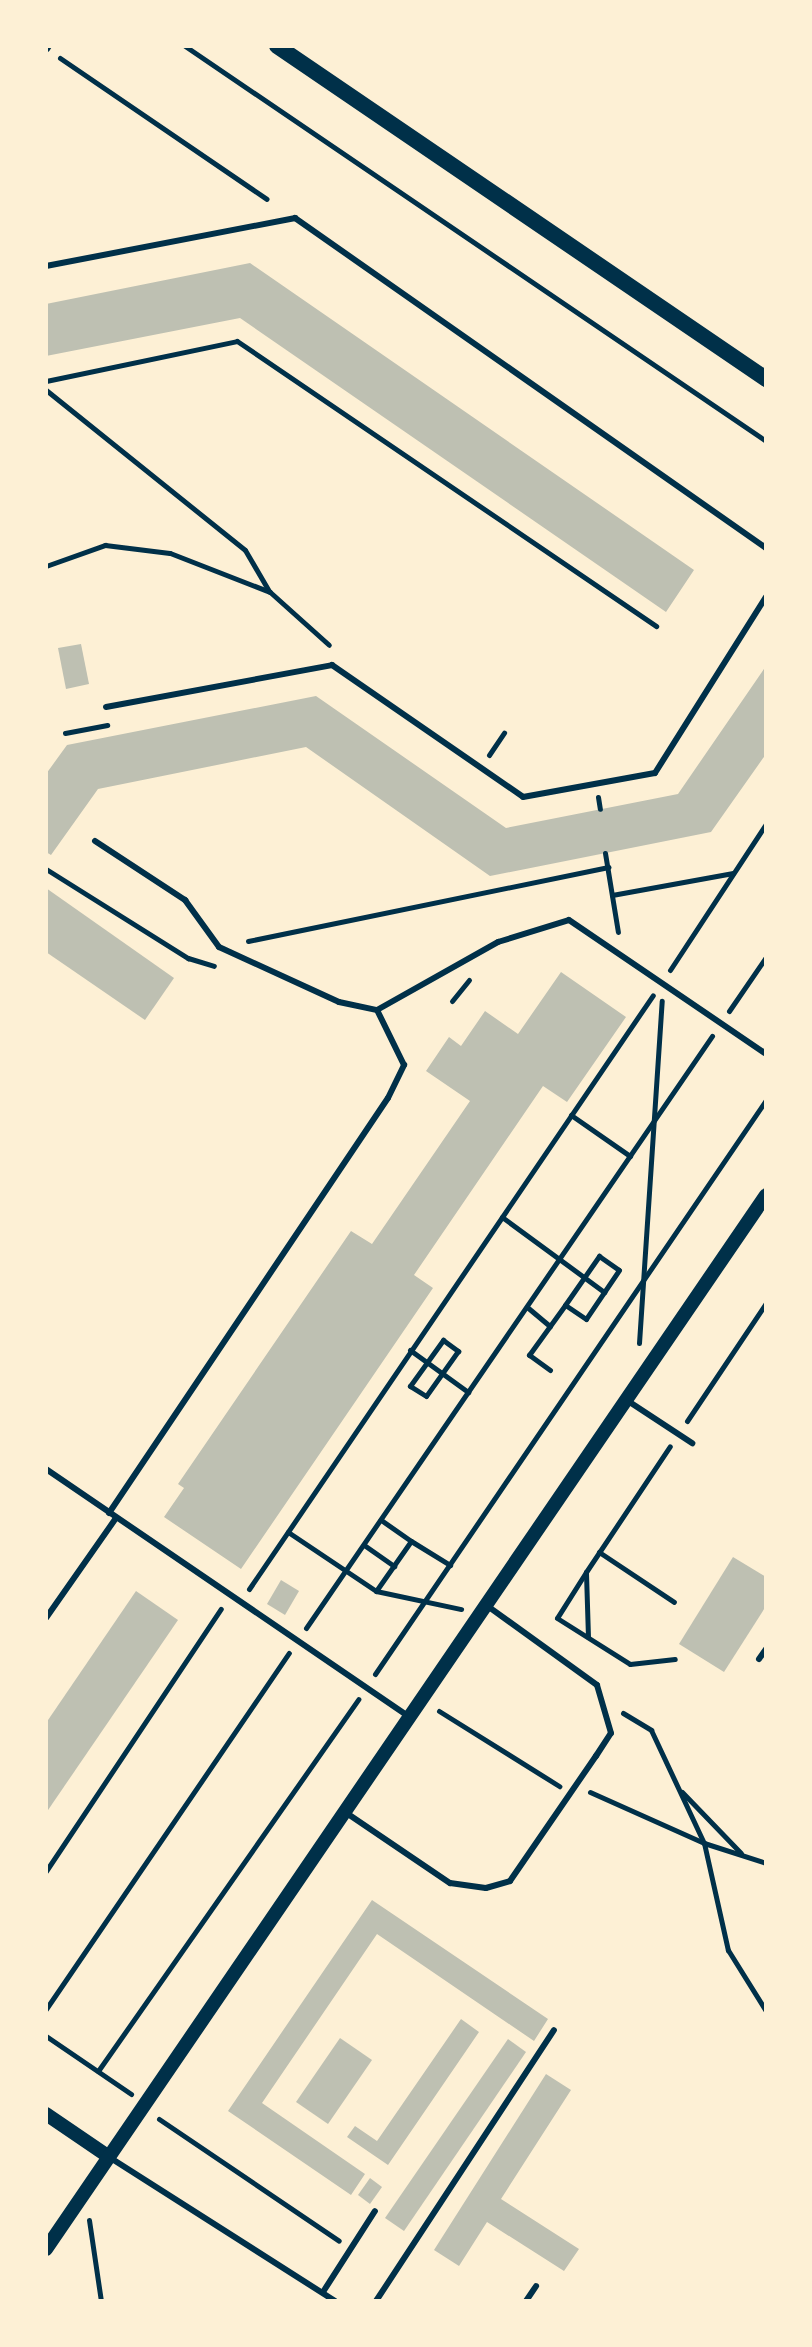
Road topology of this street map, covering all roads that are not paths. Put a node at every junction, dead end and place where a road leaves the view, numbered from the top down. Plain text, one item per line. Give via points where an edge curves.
1 (277, 46) edge
2 (46, 266) edge
3 (766, 379) edge
4 (766, 548) edge
5 (766, 597) edge
6 (106, 707) dead end
7 (95, 841) dead end
8 (377, 1010) junction
9 (766, 1054) edge
10 (766, 1195) edge
11 (630, 1393) junction
12 (692, 1443) dead end
13 (46, 1469) edge
14 (112, 1515) junction
15 (483, 1609) junction
16 (46, 1618) edge
17 (766, 1649) edge
18 (759, 1659) dead end
19 (409, 1717) junction
20 (345, 1812) junction
21 (554, 2030) dead end
22 (46, 2114) edge
23 (109, 2157) junction
24 (375, 2211) dead end
25 (46, 2249) edge
26 (536, 2286) dead end
27 (323, 2292) junction
28 (335, 2301) edge
29 (376, 2301) edge
30 (526, 2301) edge

1 - 3 main road
2 - 4 lane via 295,218
5 - 6 lane via 655,773 523,797 332,665
7 - 8 lane via 185,900 219,947 297,988
8 - 9 lane via 498,942 569,920
8 - 14 lane via 404,1065 388,1098
10 - 11 street
11 - 12 lane
11 - 15 street
13 - 14 lane
14 - 16 lane
14 - 19 lane
15 - 19 street
15 - 20 lane via 577,1668 608,1704 611,1733 571,1794 510,1881 486,1888 450,1883
17 - 18 lane
19 - 20 street
20 - 23 street
21 - 29 lane
22 - 23 street
23 - 25 street
23 - 27 lane
24 - 27 lane
26 - 30 lane
27 - 28 lane

